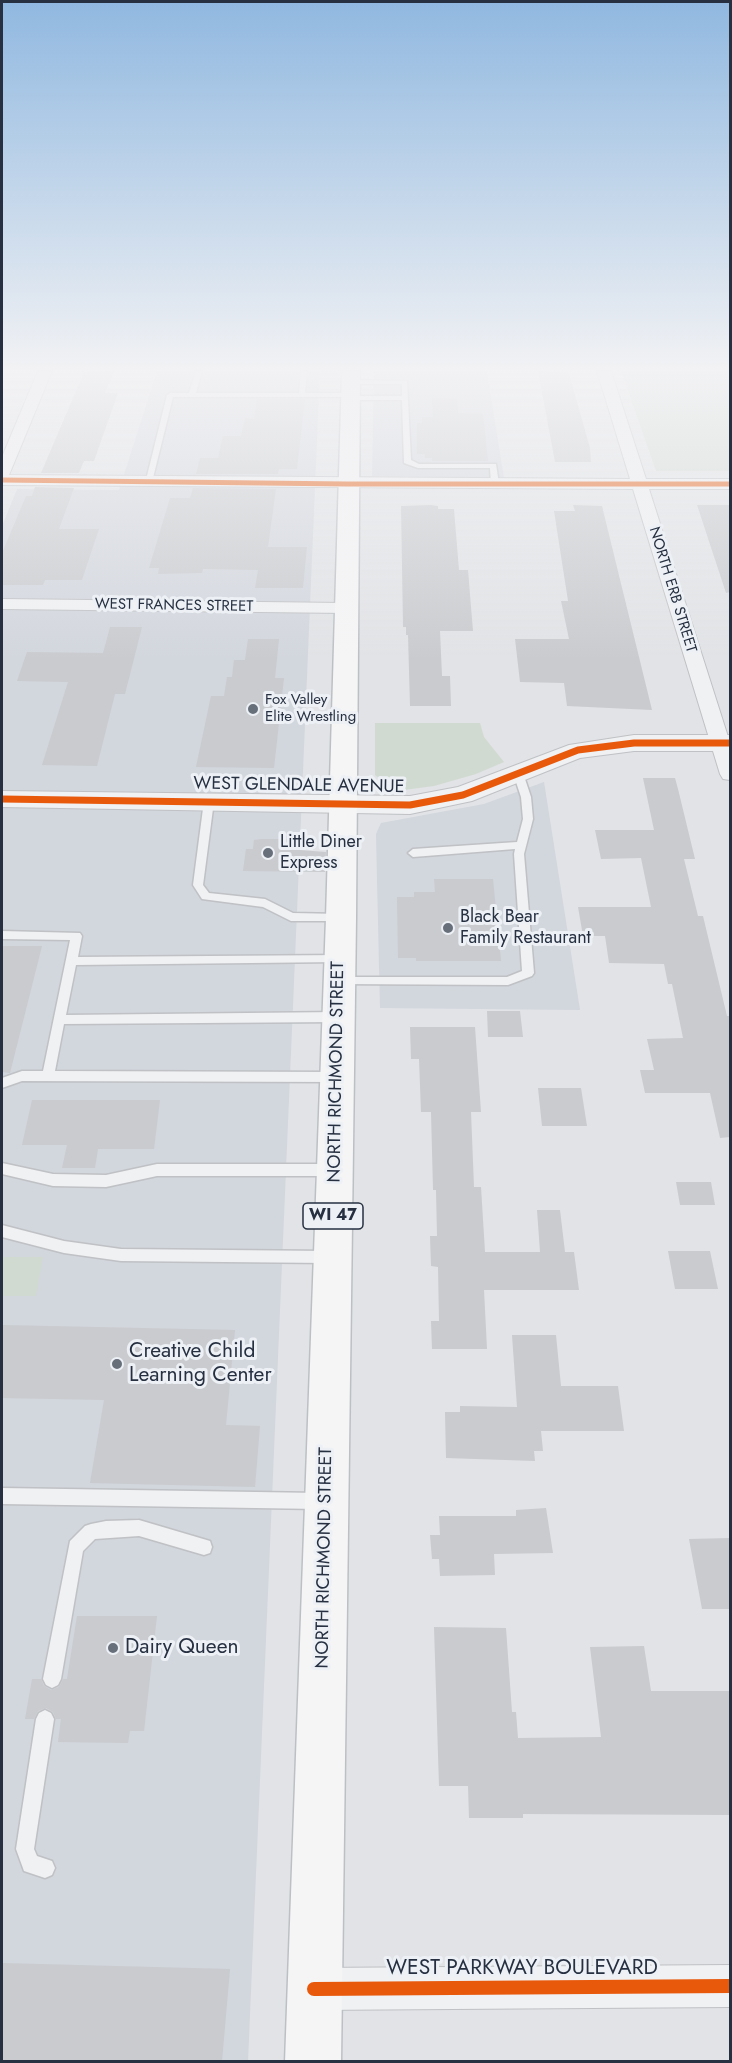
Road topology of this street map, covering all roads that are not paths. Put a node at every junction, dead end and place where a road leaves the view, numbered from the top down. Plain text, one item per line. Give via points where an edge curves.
1 (152, 467) edge
2 (348, 467) edge
3 (493, 467) edge
4 (634, 467) edge
5 (2, 480) edge
6 (148, 482) junction
7 (347, 484) junction
8 (495, 484) junction
9 (639, 484) junction
10 (730, 484) edge
11 (2, 604) edge
12 (346, 608) junction
13 (725, 743) edge
14 (518, 773) junction
15 (730, 774) edge
16 (2, 799) edge
17 (209, 801) junction
18 (342, 804) junction
19 (522, 844) junction
20 (412, 853) dead end
21 (341, 918) junction
22 (2, 935) edge
23 (71, 961) junction
24 (339, 985) junction
25 (60, 1020) junction
26 (48, 1076) junction
27 (337, 1077) junction
28 (2, 1083) edge
29 (2, 1169) edge
30 (334, 1170) junction
31 (2, 1231) edge
32 (332, 1257) junction
33 (2, 1496) edge
34 (327, 1501) junction
35 (204, 1547) dead end
36 (52, 1679) dead end
37 (45, 1719) dead end
38 (45, 1868) dead end
39 (730, 1986) edge
40 (315, 1989) junction
41 (313, 2061) edge

1 - 6 lane
2 - 7 main road, NORTH RICHMOND STREET / WI 47
3 - 8 lane
4 - 9 street, NORTH ERB STREET
5 - 6 street
6 - 7 street
7 - 8 street
7 - 12 main road, NORTH RICHMOND STREET / WI 47
8 - 9 street
9 - 10 street
9 - 13 street, NORTH ERB STREET
11 - 12 street, WEST FRANCES STREET
12 - 18 main road, NORTH RICHMOND STREET / WI 47
13 - 14 street, WEST GLENDALE AVENUE via 607,745 557,756
13 - 15 street, NORTH ERB STREET
14 - 18 street, WEST GLENDALE AVENUE via 492,785 431,802 393,806
14 - 19 lane via 528,819
16 - 17 street, WEST GLENDALE AVENUE
17 - 18 street, WEST GLENDALE AVENUE
17 - 21 lane via 198,885 206,896 265,903 291,917
18 - 21 main road, NORTH RICHMOND STREET / WI 47
19 - 20 lane
19 - 24 lane via 519,854 528,973 508,981
21 - 24 main road, NORTH RICHMOND STREET / WI 47
22 - 23 lane via 76,936
23 - 24 lane
23 - 25 lane
24 - 25 lane
24 - 27 main road, NORTH RICHMOND STREET / WI 47
25 - 26 lane
26 - 27 lane
26 - 28 lane via 22,1076
27 - 30 main road, NORTH RICHMOND STREET / WI 47
29 - 30 lane via 53,1180 106,1181 157,1170
30 - 32 main road, NORTH RICHMOND STREET / WI 47
31 - 32 lane via 64,1247 121,1255
32 - 34 main road, NORTH RICHMOND STREET / WI 47
33 - 34 lane
34 - 40 main road, NORTH RICHMOND STREET / WI 47
35 - 36 lane via 140,1528 91,1532 76,1547
37 - 38 lane via 25,1849 31,1864
39 - 40 street, WEST PARKWAY BOULEVARD
40 - 41 main road, NORTH RICHMOND STREET / WI 47

